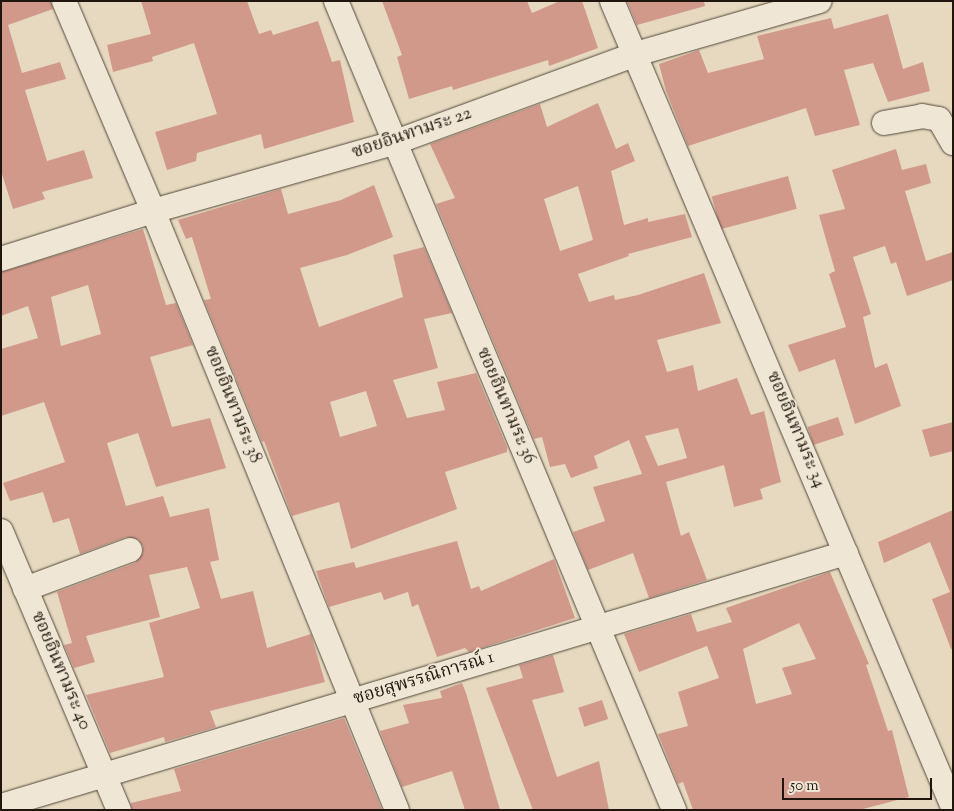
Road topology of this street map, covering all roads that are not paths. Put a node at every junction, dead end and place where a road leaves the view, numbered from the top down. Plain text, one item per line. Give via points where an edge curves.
1 (64, 1) edge
2 (336, 1) edge
3 (612, 1) edge
4 (820, 1) edge
5 (636, 54) junction
6 (884, 123) dead end
7 (393, 143) junction
8 (953, 144) edge
9 (153, 211) junction
10 (1, 259) edge
11 (1, 531) edge
12 (130, 550) dead end
13 (846, 553) junction
14 (25, 589) junction
15 (599, 627) junction
16 (353, 700) junction
17 (104, 775) junction
18 (1, 806) edge
19 (953, 808) edge
20 (119, 810) edge
21 (397, 810) edge
22 (674, 810) edge

1 - 9 street, ซอยอินทามระ 38
2 - 7 street, ซอยอินทามระ 36
3 - 5 street, ซอยอินทามระ 34
4 - 5 street, ซอยอินทามระ 22
5 - 7 street, ซอยอินทามระ 22
5 - 13 street, ซอยอินทามระ 34
6 - 8 street via 922,116 939,119
7 - 9 street, ซอยอินทามระ 22
7 - 15 street, ซอยอินทามระ 36
9 - 10 street, ซอยอินทามระ 22
9 - 16 street, ซอยอินทามระ 38
11 - 14 street, ซอยอินทามระ 40
12 - 14 street
13 - 15 street, ซอยสุพรรณิการณ์ 1
13 - 19 street, ซอยอินทามระ 34
14 - 17 street, ซอยอินทามระ 40
15 - 16 street, ซอยสุพรรณิการณ์ 1
15 - 22 street, ซอยอินทามระ 36
16 - 17 street, ซอยสุพรรณิการณ์ 1
16 - 21 street, ซอยอินทามระ 38
17 - 18 street, ซอยสุพรรณิการณ์ 1
17 - 20 street, ซอยอินทามระ 40

